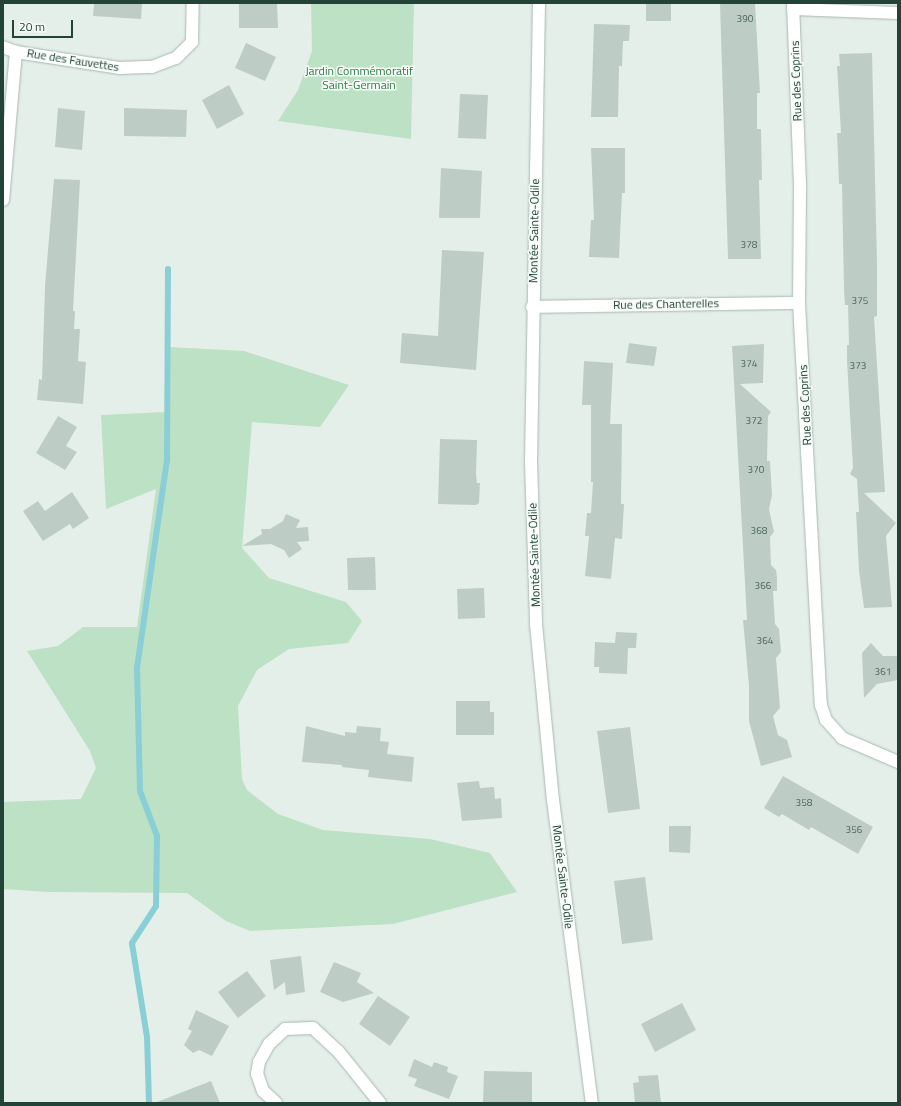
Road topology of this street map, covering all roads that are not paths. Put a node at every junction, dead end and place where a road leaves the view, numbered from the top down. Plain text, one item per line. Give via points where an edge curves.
1 (193, 3) edge
2 (539, 3) edge
3 (794, 6) edge
4 (898, 13) edge
5 (3, 47) edge
6 (16, 52) junction
7 (3, 200) edge
8 (799, 303) junction
9 (532, 307) junction
10 (898, 762) edge
11 (276, 1103) edge
12 (380, 1103) edge
13 (592, 1103) edge

1 - 6 street, Rue des Fauvettes via 192,42 176,58 152,67 119,68
2 - 9 street, Montée Sainte-Odile
3 - 4 street
3 - 8 street, Rue des Coprins via 800,187
5 - 6 street, Rue des Fauvettes
6 - 7 street
8 - 9 street, Rue des Chanterelles
8 - 10 street, Rue des Coprins via 821,705 826,720 842,738
9 - 13 street, Montée Sainte-Odile via 531,462 536,624 553,800
11 - 12 street via 264,1091 257,1074 259,1062 269,1044 285,1029 313,1028 338,1051

